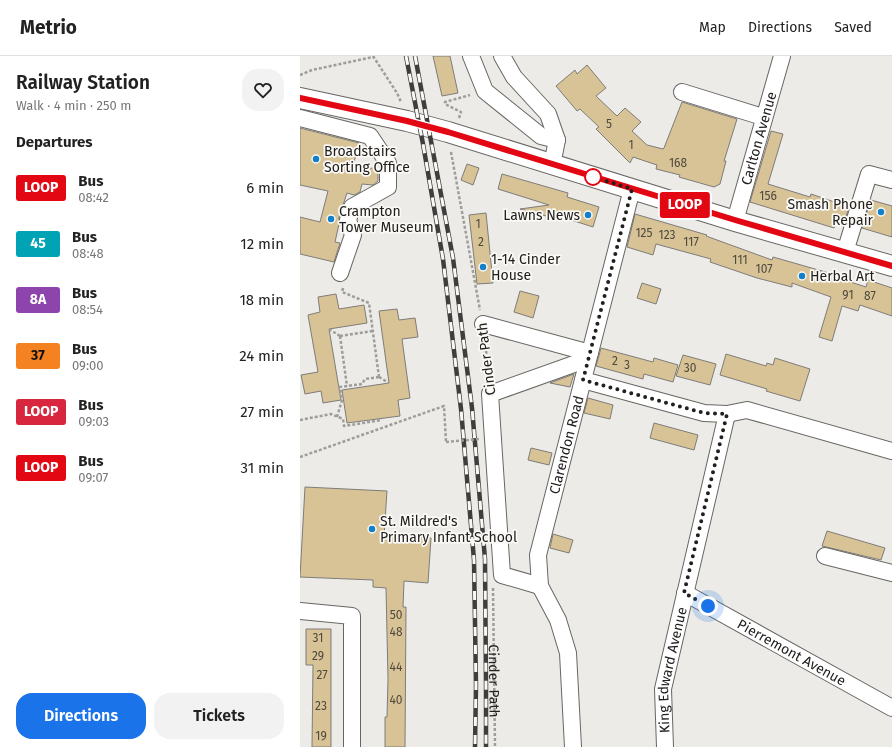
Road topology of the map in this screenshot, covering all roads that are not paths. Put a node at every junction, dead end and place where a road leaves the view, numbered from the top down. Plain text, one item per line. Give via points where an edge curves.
1 (471, 56) edge
2 (502, 56) edge
3 (782, 56) edge
4 (682, 92) dead end
5 (300, 98) edge
6 (764, 117) junction
7 (300, 118) edge
8 (556, 140) junction
9 (552, 165) junction
10 (892, 180) edge
11 (632, 189) junction
12 (735, 220) junction
13 (845, 252) junction
14 (892, 266) edge
15 (340, 273) road end
16 (483, 324) road end
17 (589, 356) junction
18 (583, 380) junction
19 (727, 414) junction
20 (892, 451) edge
21 (825, 556) dead end
22 (892, 573) edge
23 (540, 586) junction
24 (684, 593) junction
25 (300, 611) edge
26 (892, 708) edge
27 (352, 747) edge
28 (573, 747) edge
29 (665, 747) edge

1 - 8 street via 485,92 541,136
2 - 8 street via 514,77 548,114
3 - 6 street, Carlton Avenue
4 - 6 street
5 - 9 main road via 407,121 446,138
6 - 12 street, Carlton Avenue
7 - 15 street via 370,136 388,163 388,187 352,207 348,220 353,235
8 - 9 street
9 - 11 main road
10 - 13 street via 869,174
11 - 12 main road
11 - 17 street, Clarendon Road
12 - 13 main road
13 - 14 main road
16 - 17 street
17 - 18 street, Clarendon Road
17 - 23 street, Cinder Path via 490,394 502,575
18 - 19 street via 704,413
18 - 23 street, Clarendon Road via 538,555
19 - 20 street via 747,410
19 - 24 street
21 - 22 street
23 - 28 street via 558,620 568,653
24 - 26 street, Pierremont Avenue
24 - 29 street, King Edward Avenue via 663,689
25 - 27 street via 352,616

